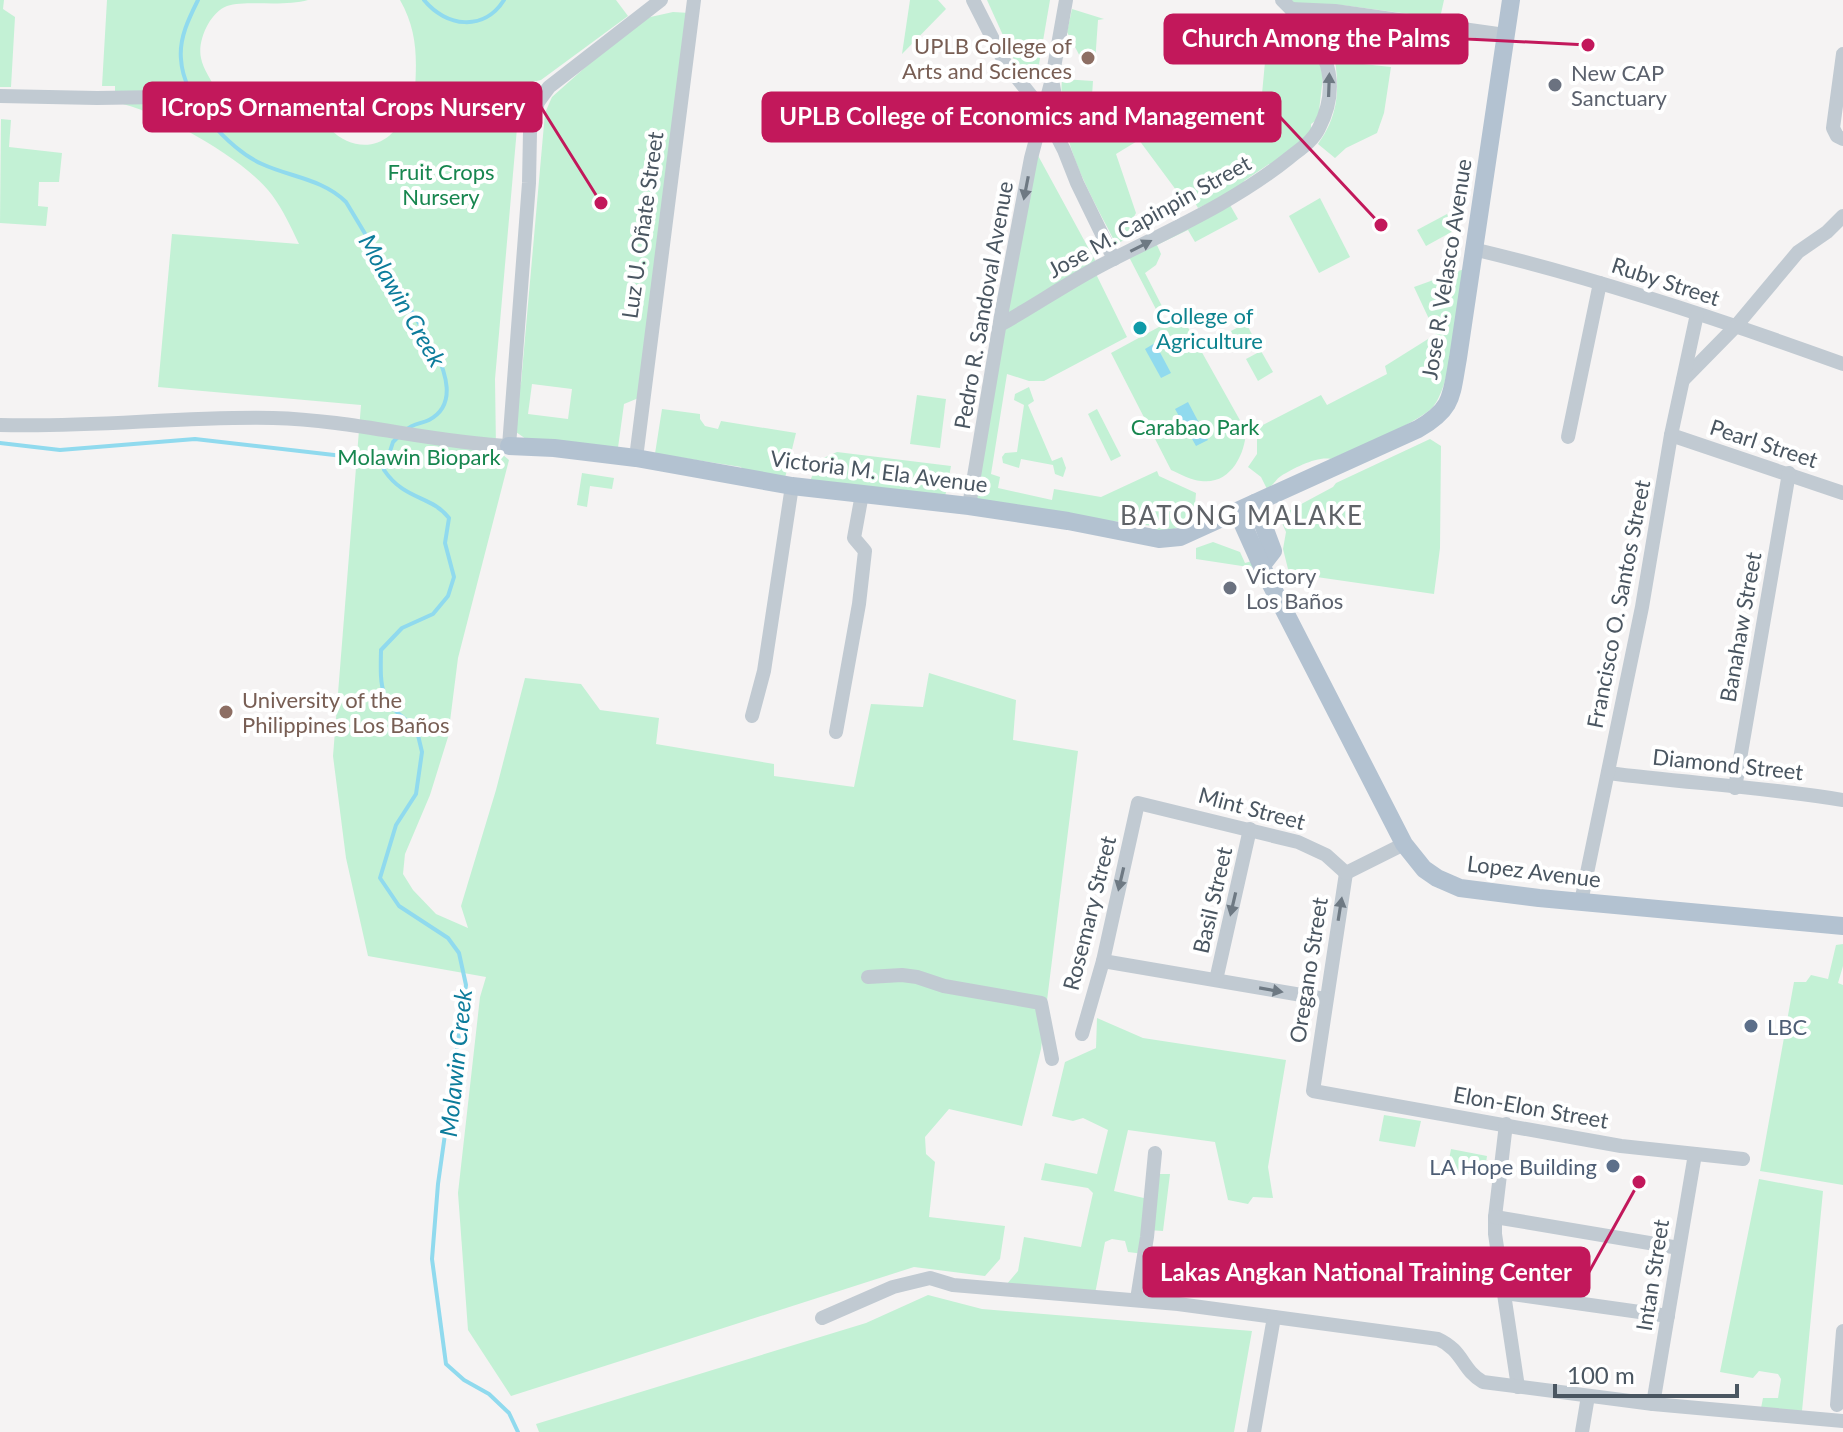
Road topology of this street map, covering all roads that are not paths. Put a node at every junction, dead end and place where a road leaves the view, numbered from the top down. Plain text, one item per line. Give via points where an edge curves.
1 (661, 0) edge
2 (694, 0) edge
3 (973, 0) edge
4 (1066, 0) edge
5 (1511, 0) edge
6 (1286, 5) edge
7 (1505, 35) junction
8 (1843, 54) edge
9 (1052, 79) junction
10 (0, 96) edge
11 (538, 102) junction
12 (1045, 113) junction
13 (1843, 139) edge
14 (1064, 150) junction
15 (1843, 216) edge
16 (1827, 232) junction
17 (1843, 234) edge
18 (1473, 249) junction
19 (1114, 259) junction
20 (1600, 283) junction
21 (1697, 314) junction
22 (1000, 325) junction
23 (1736, 326) junction
24 (1843, 364) edge
25 (1683, 380) junction
26 (0, 425) edge
27 (1671, 435) junction
28 (1568, 437) dead end
29 (509, 446) junction
30 (636, 458) junction
31 (1789, 473) junction
32 (792, 486) junction
33 (1843, 493) edge
34 (862, 494) junction
35 (1255, 503) junction
36 (969, 506) junction
37 (1237, 511) junction
38 (1262, 565) junction
39 (752, 716) dead end
40 (836, 732) dead end
41 (1608, 773) junction
42 (1735, 788) junction
43 (1843, 800) edge
44 (1138, 803) joint
45 (1250, 829) junction
46 (1404, 844) junction
47 (1346, 873) junction
48 (1581, 902) junction
49 (1843, 926) edge
50 (1103, 961) junction
51 (868, 977) dead end
52 (1216, 980) junction
53 (1325, 999) junction
54 (1082, 1034) dead end
55 (1052, 1059) dead end
56 (1313, 1091) joint
57 (1506, 1124) junction
58 (1155, 1153) dead end
59 (1695, 1154) junction
60 (1743, 1159) dead end
61 (1495, 1217) junction
62 (1679, 1248) junction
63 (1505, 1293) junction
64 (1137, 1299) junction
65 (1668, 1316) junction
66 (1274, 1317) junction
67 (822, 1318) dead end
68 (1843, 1331) edge
69 (1518, 1387) junction
70 (1588, 1396) junction
71 (1840, 1401) edge
72 (1653, 1404) junction
73 (1838, 1421) edge
74 (1812, 1425) edge
75 (1254, 1432) edge
76 (1582, 1432) edge

1 - 11 street via 549,87
2 - 30 street, Luz U. Oñate Street
3 - 12 street via 1005,63
4 - 9 street
5 - 7 main road, Jose R. Velasco Avenue
6 - 7 street
19 -> 6 street, Jose M. Capinpin Street via 1261,181 1319,128 1329,96 1329,65 1324,51
7 - 18 main road, Jose R. Velasco Avenue
8 - 13 street via 1833,119 1837,136
9 - 12 street, Pedro R. Sandoval Avenue
9 - 14 street
10 - 11 street via 433,94
11 - 29 street via 530,132
12 - 14 street
12 -> 22 street, Pedro R. Sandoval Avenue via 1031,158
14 - 19 street
15 - 16 street
16 - 17 street
16 - 23 street via 1798,252
18 - 20 street, Ruby Street
18 - 35 main road, Jose R. Velasco Avenue via 1452,392 1439,417
19 - 22 street, Jose M. Capinpin Street
20 - 21 street, Ruby Street
20 - 28 street
21 - 23 street, Ruby Street
21 - 25 street, Francisco O. Santos Street
22 - 36 street, Pedro R. Sandoval Avenue
23 - 24 street, Ruby Street
23 - 25 street
25 - 27 street, Francisco O. Santos Street
26 - 29 street via 276,418
27 - 31 street, Pearl Street
27 - 41 street, Francisco O. Santos Street
29 - 30 main road, Victoria M. Ela Avenue
30 - 32 main road, Victoria M. Ela Avenue
31 - 33 street, Pearl Street
31 - 42 street, Banahaw Street
32 - 34 main road, Victoria M. Ela Avenue
32 - 39 street via 764,671
34 - 36 main road, Victoria M. Ela Avenue
34 - 40 street via 854,538 865,551
35 - 37 main road, Jose R. Velasco Avenue
35 - 38 main road via 1273,551
36 - 37 main road, Victoria M. Ela Avenue via 1159,539 1180,537
37 - 38 main road, Lopez Avenue
38 - 46 main road, Lopez Avenue
41 - 42 street, Diamond Street
41 - 48 street, Francisco O. Santos Street
42 - 43 street, Diamond Street
44 - 45 street, Mint Street
44 -> 50 street, Rosemary Street
45 - 47 street, Mint Street via 1314,848
45 -> 52 street, Basil Street
46 - 47 street, Oregano Street
46 - 48 main road, Lopez Avenue via 1424,869 1460,888
53 -> 47 street, Oregano Street
48 - 49 main road, Lopez Avenue
50 - 52 street
50 - 54 street, Rosemary Street
51 - 55 street via 917,977 1041,1003
52 -> 53 street
53 - 56 street, Oregano Street
56 - 57 street, Elon-Elon Street
57 - 59 street, Elon-Elon Street
57 - 61 street
58 - 64 street
59 - 60 street, Elon-Elon Street
59 - 62 street, Intan Street
61 - 62 street
61 - 63 street
62 - 65 street, Intan Street
63 - 65 street
63 - 69 street
64 - 66 street
64 - 67 street via 953,1285 930,1278 893,1287
65 - 72 street, Intan Street
66 - 69 street via 1438,1339 1453,1346 1471,1375
66 - 75 street
68 - 71 street
69 - 70 street
70 - 72 street
70 - 76 street
71 - 73 street
72 - 74 street
73 - 74 street

